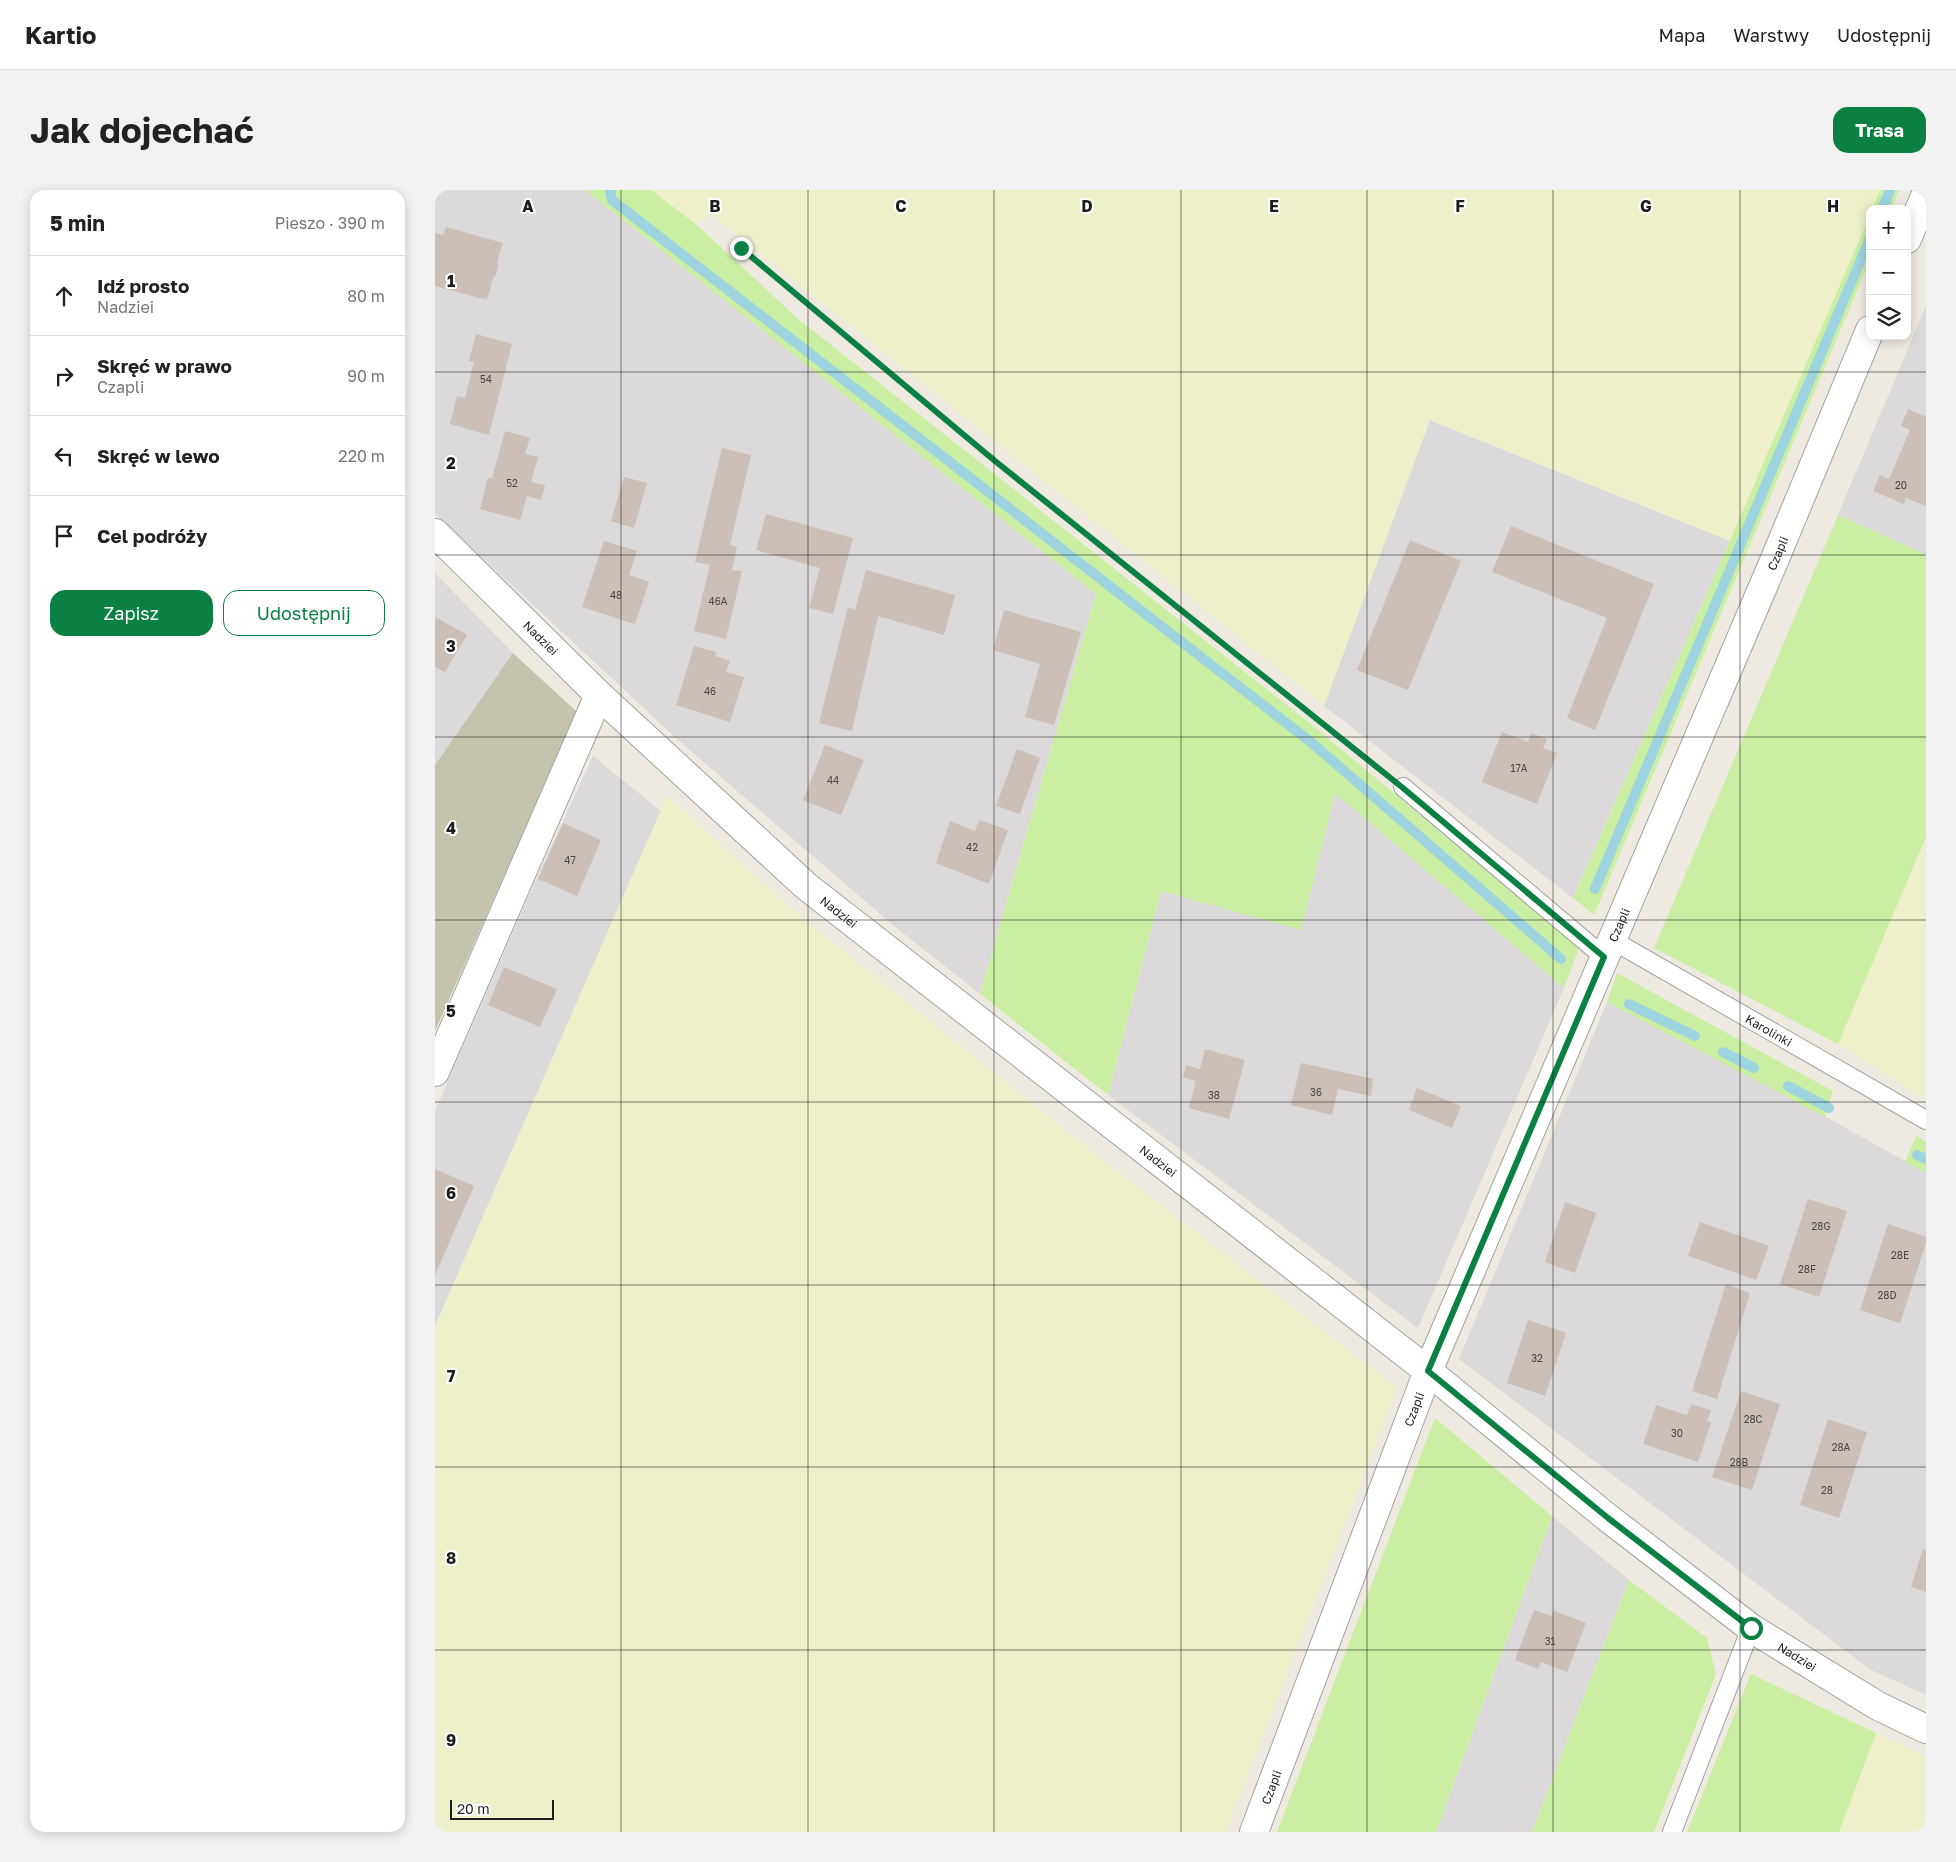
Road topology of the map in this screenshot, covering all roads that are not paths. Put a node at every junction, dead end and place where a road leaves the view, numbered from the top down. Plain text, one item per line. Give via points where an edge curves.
1 (1926, 194) edge
2 (1911, 230) edge
3 (1866, 340) edge
4 (435, 533) edge
5 (599, 695) junction
6 (1403, 788) road end
7 (1608, 948) junction
8 (435, 1072) edge
9 (1926, 1120) edge
10 (1428, 1371) junction
11 (1751, 1628) junction
12 (1926, 1729) edge
13 (1254, 1832) edge
14 (1672, 1832) edge

1 - 2 street
3 - 7 street, Czapli
4 - 5 street, Nadziei
5 - 8 street
5 - 10 street, Nadziei via 806,886
6 - 7 lane, Karolinki
7 - 9 lane, Karolinki
7 - 10 street, Czapli
10 - 11 street, Nadziei via 1608,1518
10 - 13 street, Czapli
11 - 12 street, Nadziei via 1878,1706
11 - 14 lane

